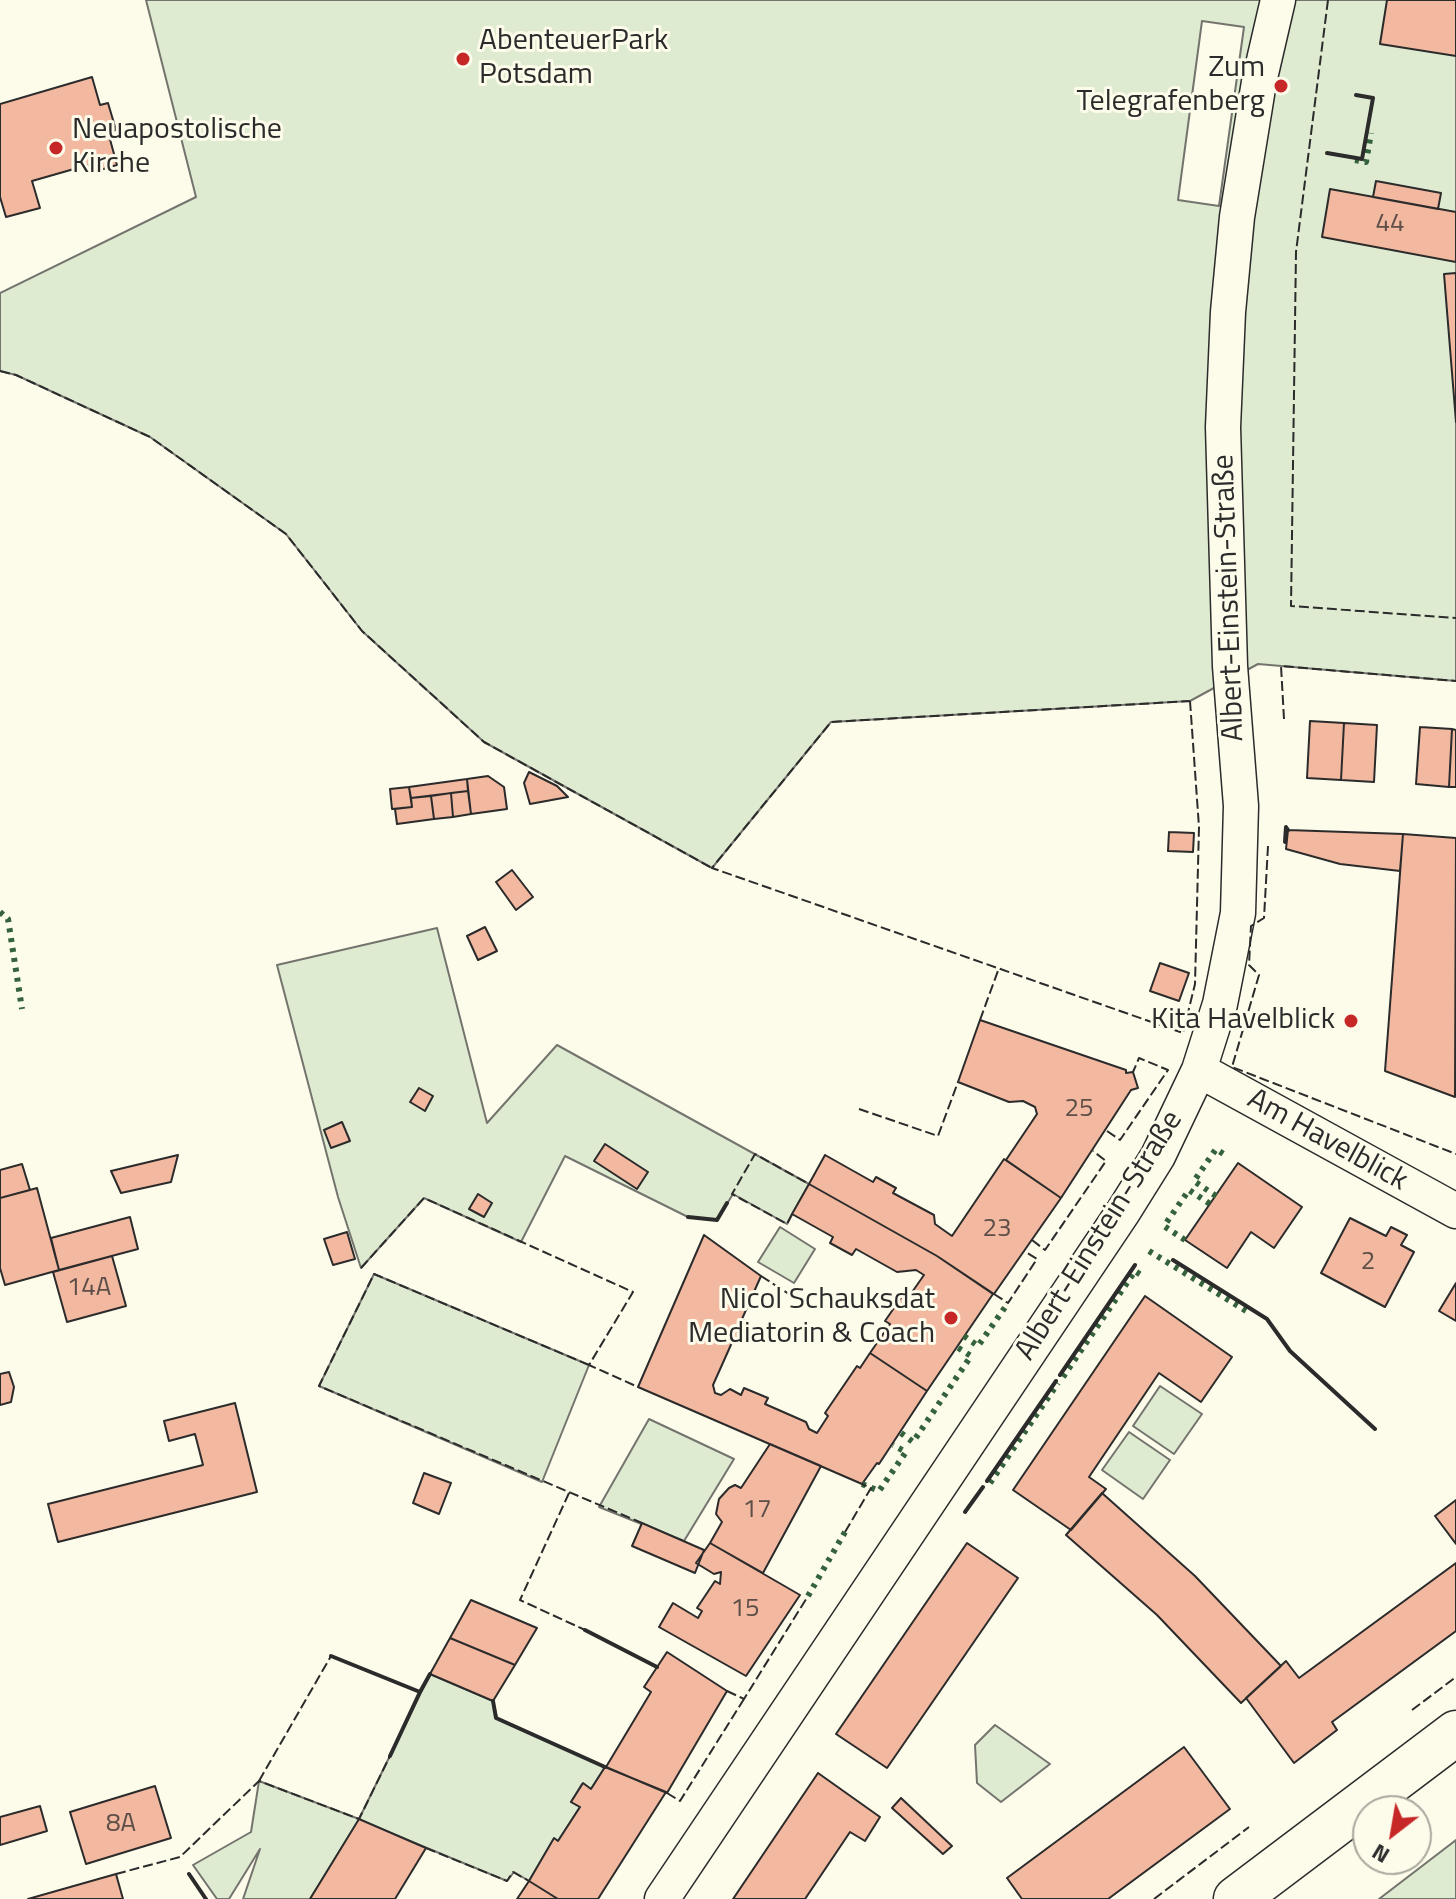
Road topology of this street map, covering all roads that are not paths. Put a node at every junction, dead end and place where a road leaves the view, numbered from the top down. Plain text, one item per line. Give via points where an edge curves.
1 (1278, 0) edge
2 (1199, 1070) junction
3 (1456, 1211) edge
4 (1456, 1733) edge
5 (662, 1899) edge
6 (1236, 1899) edge

1 - 2 street, Albert-Einstein-Straße via 1254,112 1228,312 1223,427 1240,886 1229,967
2 - 3 street, Am Havelblick
2 - 5 street, Albert-Einstein-Straße via 1158,1156 1123,1212
4 - 6 main road

